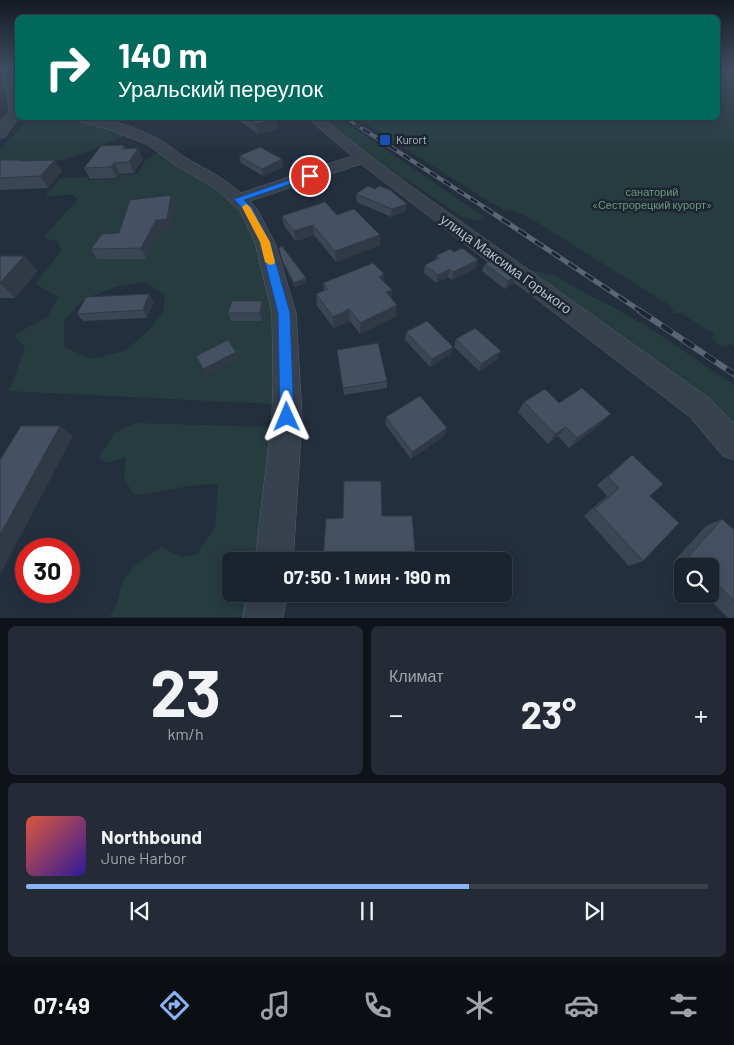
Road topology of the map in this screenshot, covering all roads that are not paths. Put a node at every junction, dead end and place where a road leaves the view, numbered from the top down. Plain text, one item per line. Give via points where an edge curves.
1 (15, 113) edge
2 (15, 114) edge
3 (0, 117) edge
4 (90, 120) edge
5 (316, 120) edge
6 (0, 134) edge
7 (363, 158) junction
8 (239, 199) junction
9 (700, 408) joint
10 (734, 445) edge
11 (275, 552) edge
12 (266, 602) edge
13 (263, 618) edge

1 - 3 street
2 - 6 street
4 - 8 street via 153,142
5 - 7 street, улица Максима Горького
7 - 8 street
7 - 9 street, улица Максима Горького
8 - 11 street via 248,208 265,242 284,313 287,417
9 - 10 street
12 - 13 street

